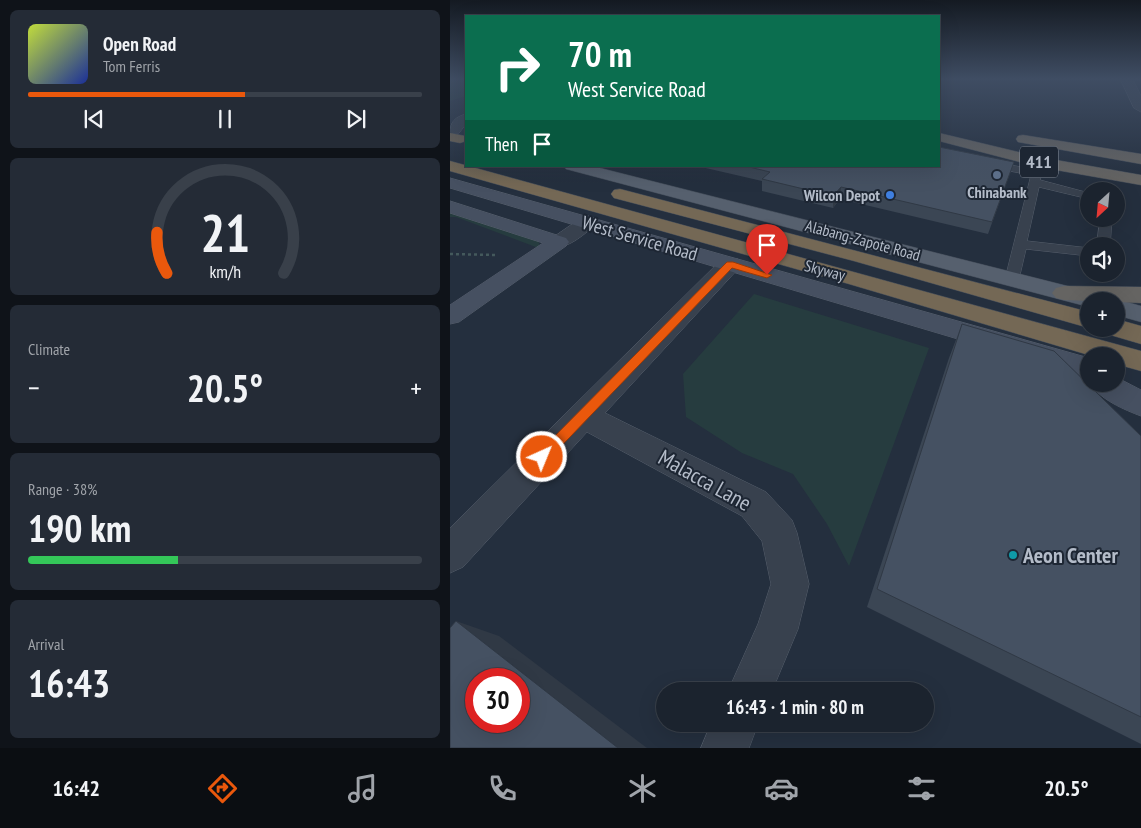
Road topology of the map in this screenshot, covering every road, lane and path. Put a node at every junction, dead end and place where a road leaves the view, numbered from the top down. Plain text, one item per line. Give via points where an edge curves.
1 (465, 119) edge
2 (1009, 136) dead end
3 (940, 137) edge
4 (457, 140) edge
5 (1141, 159) edge
6 (978, 162) edge
7 (519, 167) edge
8 (576, 167) edge
9 (1036, 172) junction
10 (452, 179) edge
11 (1141, 180) edge
12 (1080, 192) edge
13 (450, 207) edge
14 (588, 222) junction
15 (559, 242) junction
16 (1020, 244) junction
17 (1080, 251) edge
18 (450, 254) edge
19 (535, 259) junction
20 (730, 264) junction
21 (1012, 279) junction
22 (1064, 293) junction
23 (1141, 295) edge
24 (1080, 297) edge
25 (1125, 310) edge
26 (1141, 314) edge
27 (450, 316) edge
28 (1080, 318) edge
29 (1125, 330) edge
30 (1141, 334) edge
31 (1141, 362) edge
32 (1077, 365) edge
33 (1125, 380) edge
34 (1141, 385) edge
35 (1119, 392) edge
36 (1141, 404) edge
37 (582, 415) junction
38 (450, 554) edge
39 (754, 682) edge
40 (731, 732) edge
41 (724, 748) edge

1 - 4 street via 457,124
2 - 5 highway, 411
3 - 9 highway, 411
6 - 9 lane
7 - 28 highway, Skyway
8 - 21 main road, Alabang-Zapote Road
9 - 11 highway, 411
9 - 12 lane
9 - 16 lane
10 - 14 main road, West Service Road
10 - 31 highway, Skyway via 857,279
13 - 15 main road
14 - 15 street
14 - 20 main road, West Service Road
15 - 19 main road
16 - 17 lane
16 - 21 lane
18 - 19 path
19 - 27 main road
20 - 32 main road, West Service Road
20 - 37 street
21 - 22 main road, Alabang-Zapote Road
22 - 23 highway
22 - 24 main road, Alabang-Zapote Road
25 - 26 main road
29 - 30 highway
33 - 34 main road
35 - 36 main road
37 - 38 street
37 - 39 street, Malacca Lane via 754,504 779,533 790,584 778,629
40 - 41 street

